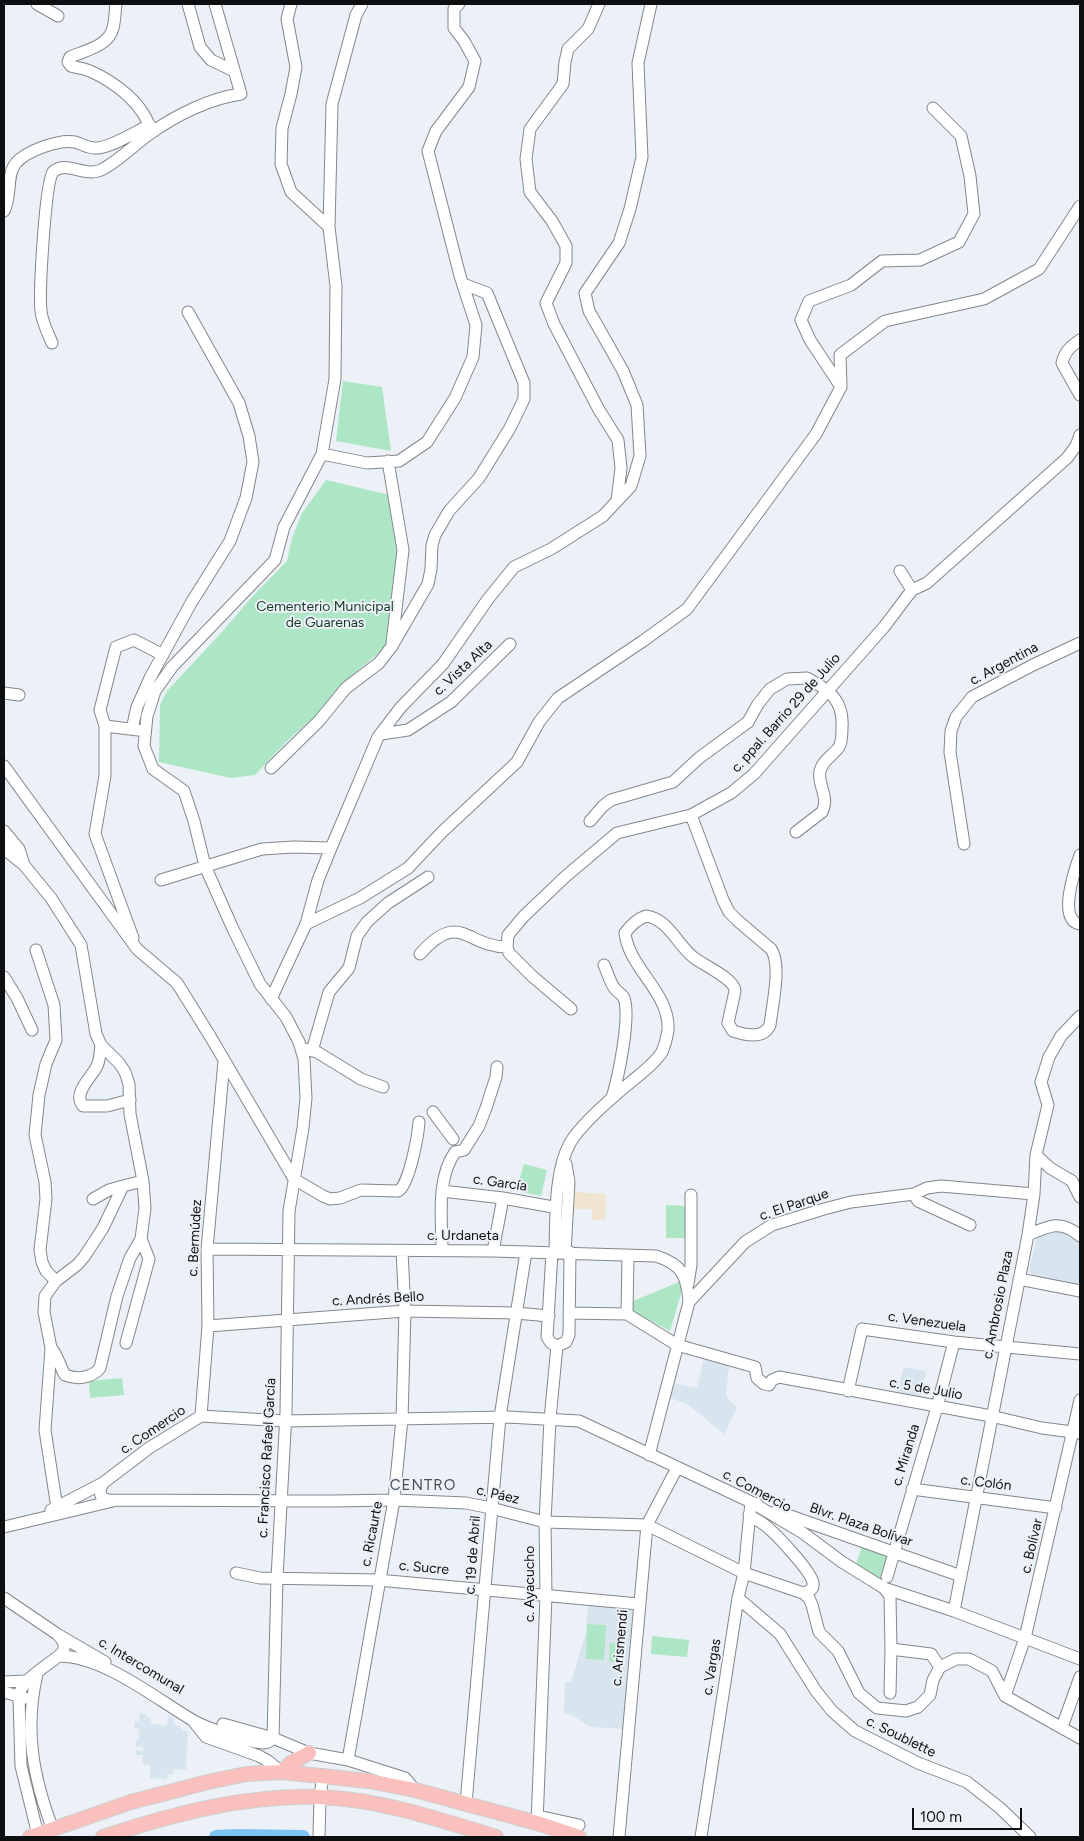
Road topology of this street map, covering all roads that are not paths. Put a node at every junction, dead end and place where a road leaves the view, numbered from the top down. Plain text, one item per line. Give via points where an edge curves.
1 (37, 4) edge
2 (116, 4) edge
3 (188, 4) edge
4 (216, 4) edge
5 (291, 4) edge
6 (362, 4) edge
7 (459, 4) edge
8 (599, 4) edge
9 (651, 4) edge
10 (58, 16) dead end
11 (234, 71) junction
12 (934, 108) dead end
13 (150, 129) junction
14 (1080, 206) edge
15 (4, 211) edge
16 (329, 227) junction
17 (463, 284) junction
18 (188, 312) dead end
19 (1080, 340) edge
20 (52, 343) dead end
21 (841, 387) junction
22 (1080, 395) edge
23 (1080, 436) edge
24 (322, 454) junction
25 (388, 461) junction
26 (617, 501) junction
27 (900, 571) dead end
28 (912, 590) junction
29 (1080, 643) edge
30 (510, 644) dead end
31 (392, 646) junction
32 (163, 655) junction
33 (827, 691) junction
34 (4, 693) edge
35 (19, 695) dead end
36 (105, 726) junction
37 (132, 729) junction
38 (146, 730) junction
39 (381, 734) junction
40 (4, 766) edge
41 (271, 768) dead end
42 (691, 816) junction
43 (590, 820) dead end
44 (4, 830) edge
45 (796, 832) dead end
46 (964, 844) dead end
47 (4, 846) edge
48 (331, 848) junction
49 (1080, 854) edge
50 (24, 864) junction
51 (205, 866) junction
52 (428, 877) dead end
53 (161, 880) dead end
54 (306, 924) junction
55 (1080, 924) edge
56 (507, 947) junction
57 (137, 949) junction
58 (36, 950) dead end
59 (420, 954) dead end
60 (604, 965) dead end
61 (4, 977) edge
62 (271, 999) junction
63 (571, 1010) dead end
64 (1080, 1016) edge
65 (32, 1030) dead end
66 (101, 1045) junction
67 (307, 1049) junction
68 (114, 1058) junction
69 (224, 1062) junction
70 (98, 1064) junction
71 (497, 1067) dead end
72 (383, 1087) dead end
73 (612, 1098) junction
74 (130, 1100) junction
75 (433, 1112) dead end
76 (419, 1122) dead end
77 (453, 1139) junction
78 (466, 1144) junction
79 (455, 1152) junction
80 (1036, 1155) junction
81 (294, 1179) junction
82 (143, 1181) junction
83 (123, 1186) junction
84 (442, 1192) junction
85 (914, 1194) junction
86 (1034, 1194) junction
87 (691, 1195) dead end
88 (1080, 1197) edge
89 (503, 1198) junction
90 (93, 1199) dead end
91 (553, 1207) dead end
92 (970, 1225) dead end
93 (1028, 1235) junction
94 (1080, 1236) edge
95 (141, 1239) junction
96 (207, 1249) junction
97 (288, 1250) junction
98 (402, 1251) junction
99 (442, 1251) junction
100 (493, 1251) junction
101 (526, 1252) junction
102 (560, 1252) junction
103 (628, 1254) junction
104 (1019, 1279) junction
105 (56, 1281) junction
106 (688, 1288) junction
107 (1080, 1291) edge
108 (688, 1302) junction
109 (405, 1311) junction
110 (569, 1312) junction
111 (516, 1313) junction
112 (627, 1314) junction
113 (550, 1316) junction
114 (288, 1320) junction
115 (208, 1326) junction
116 (954, 1342) junction
117 (126, 1343) dead end
118 (677, 1345) junction
119 (557, 1346) junction
120 (1005, 1347) junction
121 (51, 1348) junction
122 (1080, 1354) edge
123 (848, 1391) junction
124 (1080, 1400) edge
125 (937, 1407) junction
126 (201, 1416) junction
127 (991, 1416) junction
128 (500, 1417) junction
129 (402, 1419) junction
130 (550, 1419) junction
131 (286, 1421) junction
132 (1077, 1433) edge
133 (649, 1455) junction
134 (677, 1468) junction
135 (103, 1483) junction
136 (912, 1489) junction
137 (975, 1497) junction
138 (394, 1500) junction
139 (114, 1501) junction
140 (280, 1501) junction
141 (751, 1502) junction
142 (57, 1508) junction
143 (491, 1508) junction
144 (1056, 1508) junction
145 (750, 1515) junction
146 (545, 1522) junction
147 (4, 1523) edge
148 (647, 1525) junction
149 (4, 1527) edge
150 (894, 1553) junction
151 (236, 1573) dead end
152 (744, 1573) junction
153 (961, 1576) junction
154 (277, 1578) junction
155 (378, 1580) junction
156 (886, 1582) junction
157 (486, 1588) junction
158 (803, 1593) junction
159 (546, 1596) junction
160 (4, 1598) edge
161 (738, 1598) junction
162 (639, 1604) junction
163 (954, 1611) junction
164 (57, 1634) junction
165 (1025, 1638) junction
166 (891, 1649) junction
167 (59, 1656) junction
168 (1080, 1659) edge
169 (940, 1668) junction
170 (37, 1674) junction
171 (1080, 1677) edge
172 (25, 1681) junction
173 (4, 1682) edge
174 (4, 1692) edge
175 (32, 1693) junction
176 (890, 1693) dead end
177 (1005, 1696) junction
178 (18, 1697) junction
179 (183, 1708) junction
180 (192, 1719) junction
181 (1062, 1727) junction
182 (273, 1738) junction
183 (1080, 1738) edge
184 (309, 1752) junction
185 (348, 1760) junction
186 (282, 1772) junction
187 (323, 1775) junction
188 (415, 1790) junction
189 (320, 1797) junction
190 (466, 1803) junction
191 (537, 1819) junction
192 (579, 1831) edge
193 (43, 1835) edge
194 (103, 1837) edge
195 (319, 1837) edge
196 (496, 1837) edge
197 (618, 1837) edge
198 (701, 1837) edge
199 (1030, 1837) edge

1 - 10 street
2 - 13 street via 113,30 108,39 70,57 68,62 101,77 132,98
3 - 11 street via 200,47 211,60
4 - 11 street
5 - 16 street via 287,19 296,67 282,128 281,164 291,192
6 - 16 street via 356,15 332,104
7 - 17 street via 454,9 454,28 475,61 468,87 436,132 428,151
8 - 26 street via 588,29 568,49 563,84 530,129 526,159 530,192 566,246 566,263 546,303 599,410 618,440 622,468
9 - 26 street via 638,63 642,157 619,243 585,293 589,311 623,371 637,405 640,456 631,486
11 - 13 street via 241,94 223,96
12 - 21 street via 961,136 974,214 959,242 920,260 882,261 851,285 809,301 801,320 810,340
13 - 15 street via 99,148 64,141 24,155 12,170 10,197
13 - 20 street via 101,170 84,172 59,167 52,173 44,225 41,297 41,313
14 - 21 street via 1039,269 984,298 885,321 840,355
16 - 24 street via 336,286 335,379
17 - 25 street via 476,325 473,357 456,398 427,442 399,460
17 - 31 street via 488,293 524,383 524,399 479,478 448,511 435,535 428,584
18 - 32 street via 239,403 249,436 252,462 246,498 230,541
19 - 22 street via 1064,353 1062,363
21 - 54 street via 816,434 687,609 558,698 539,722 517,762 408,868 360,898
23 - 28 street, c. ppal. Barrio 29 de Julio via 1067,458 927,583
24 - 25 street via 367,463
24 - 38 street via 284,527 275,560 172,667 155,691
25 - 31 street via 402,550
26 - 39 street via 602,516 550,550 514,567 443,664 401,707
27 - 28 street
28 - 33 street, c. ppal. Barrio 29 de Julio
29 - 46 street, c. Argentina via 972,697 956,716 950,752
30 - 39 street, c. Vista Alta via 452,702 408,730
31 - 41 street via 379,663 346,688
32 - 36 street via 134,640 116,648 100,710
32 - 37 street via 136,707
33 - 42 street, c. ppal. Barrio 29 de Julio via 754,774 732,792
33 - 43 street via 807,678 787,679 770,689 748,722 673,782 611,800
33 - 45 street via 841,708 840,745 823,762 820,772 819,780 826,802 822,812
34 - 35 street
36 - 37 street
36 - 57 street via 106,776 95,834
37 - 38 street
38 - 51 street via 144,746 153,769 184,790
39 - 48 street
40 - 57 street
42 - 56 street, c. ppal. Barrio 29 de Julio via 618,834 566,876 524,916 508,935
42 - 73 street via 729,912 775,954 770,1025 761,1034 733,1031 728,1020 734,999 733,984 692,956 658,919 646,916 628,928 626,940 660,999 668,1030 657,1058
44 - 50 street via 19,849
47 - 50 street
48 - 51 street via 262,848
48 - 54 street
49 - 55 street via 1067,907 1069,916
50 - 66 street via 51,898 81,946 96,1034
51 - 53 street
51 - 62 street via 260,984
52 - 67 street via 388,903 357,936 349,968 329,992
54 - 62 street
56 - 59 street via 494,946 462,932 452,932 435,938
56 - 63 street via 532,976
57 - 69 street via 177,983
58 - 105 street via 54,1005 56,1040 46,1064 35,1135 46,1199 40,1250 46,1271
60 - 73 street via 614,987 624,997 626,1014
61 - 65 street
62 - 67 street
64 - 80 street, c. Ambrosio Plaza via 1061,1036 1049,1057 1041,1082 1048,1105
66 - 68 street
66 - 70 street
67 - 72 street via 332,1060 361,1079
67 - 81 street, c. Francisco Rafael García via 301,1148
68 - 70 street
68 - 74 street via 129,1084
69 - 81 street
69 - 96 street, c. Bermúdez
70 - 74 street via 82,1089 81,1104 107,1106
71 - 78 street via 479,1126
73 - 102 street via 577,1133 564,1157 569,1182
74 - 82 street
75 - 77 street
76 - 81 street via 406,1182 398,1191 361,1190 330,1199
77 - 78 street via 460,1137
77 - 79 street via 450,1147
78 - 79 street via 461,1152
79 - 84 street via 445,1171
80 - 86 street, c. Ambrosio Plaza
80 - 88 street via 1072,1181
81 - 97 street, c. Francisco Rafael García
82 - 83 street
82 - 95 street via 145,1208
83 - 90 street
83 - 105 street via 103,1228 84,1257
84 - 89 street, c. García
84 - 99 street
85 - 86 street, c. El Parque via 941,1186
85 - 92 street via 918,1201
85 - 108 street, c. El Parque via 851,1202 772,1226 745,1242
86 - 93 street, c. Ambrosio Plaza
87 - 106 street
89 - 91 street, c. García
89 - 100 street
93 - 94 street via 1050,1225 1061,1225
93 - 104 street, c. Ambrosio Plaza
95 - 117 street via 149,1259
95 - 121 street via 130,1258 117,1296 100,1368 79,1378 65,1375
96 - 97 street, c. Urdaneta
96 - 115 street, c. Bermúdez
97 - 98 street, c. Urdaneta
97 - 114 street, c. Francisco Rafael García
98 - 99 street, c. Urdaneta
98 - 109 street, c. Ricaurte
99 - 100 street, c. Urdaneta
100 - 101 street, c. Urdaneta
101 - 102 street, c. Urdaneta
101 - 111 street, c. 19 de Abril
102 - 103 street, c. Urdaneta
102 - 110 street, c. Ayacucho
102 - 113 street, c. Ayacucho
103 - 106 street, c. Urdaneta via 668,1260 684,1274
103 - 112 street
104 - 107 street
104 - 120 street, c. Ambrosio Plaza
105 - 121 street via 46,1296 45,1306
106 - 108 street, c. Urdaneta
108 - 118 street, c. El Parque
109 - 111 street, c. Andrés Bello
109 - 114 street, c. Andrés Bello
109 - 129 street, c. Ricaurte
110 - 112 street
110 - 119 street, c. Ayacucho via 568,1340
111 - 113 street, c. Andrés Bello
111 - 128 street, c. 19 de Abril
112 - 118 street
113 - 119 street, c. Ayacucho via 548,1340
114 - 115 street, c. Andrés Bello
114 - 131 street, c. Francisco Rafael García
115 - 126 street, c. Bermúdez
116 - 120 street, c. Venezuela
116 - 123 street, c. Venezuela via 862,1329
116 - 125 street, c. Miranda
118 - 123 street, c. 5 de Julio via 750,1364 764,1384 769,1385 779,1377
118 - 133 street, c. El Parque
119 - 130 street, c. Ayacucho
120 - 122 street, c. Venezuela
120 - 127 street, c. Ambrosio Plaza
121 - 142 street via 45,1430
123 - 125 street, c. 5 de Julio
124 - 132 street, c. Bolívar
125 - 127 street, c. 5 de Julio
125 - 136 street, c. Miranda
126 - 131 street, c. Comercio
126 - 135 street, c. Comercio via 149,1448
127 - 132 street, c. 5 de Julio
127 - 137 street, c. Ambrosio Plaza
128 - 129 street, c. Comercio
128 - 130 street, c. Comercio
128 - 143 street, c. 19 de Abril
129 - 131 street, c. Comercio
129 - 138 street, c. Ricaurte
130 - 133 street, c. Comercio via 579,1421
130 - 146 street, c. Ayacucho
131 - 140 street, c. Francisco Rafael García
132 - 144 street, c. Bolívar
133 - 134 street, c. Comercio
134 - 141 street, c. Comercio
134 - 148 street, c. Arismendi
135 - 139 street via 102,1498
135 - 142 street, c. Comercio
136 - 137 street, c. Colón
136 - 150 street, c. Miranda
137 - 144 street, c. Colón
137 - 153 street, c. Ambrosio Plaza
138 - 140 street, c. Páez
138 - 143 street, c. Páez via 466,1503
138 - 155 street, c. Ricaurte
139 - 140 street, c. Páez
139 - 149 street, c. Páez
140 - 154 street, c. Francisco Rafael García
141 - 145 street, c. Vargas
141 - 150 street, Blvr. Plaza Bolívar
141 - 156 street, c. Comercio via 803,1533 842,1562
142 - 147 street, c. Comercio
143 - 146 street, c. Páez
143 - 157 street, c. 19 de Abril
144 - 165 street, c. Bolívar
145 - 152 street, c. Vargas
145 - 158 street via 766,1526 806,1570 813,1588
146 - 148 street, c. Páez
146 - 159 street, c. Ayacucho
148 - 152 street, c. Páez
148 - 162 street, c. Arismendi
150 - 153 street, Blvr. Plaza Bolívar
150 - 156 street, c. Miranda
151 - 154 street, c. Sucre
152 - 158 street, c. Páez
152 - 161 street, c. Vargas
153 - 163 street, c. Ambrosio Plaza
154 - 155 street, c. Sucre
154 - 182 street, c. Francisco Rafael García
155 - 157 street, c. Sucre
155 - 185 street, c. Ricaurte
156 - 163 street, c. Comercio
156 - 166 street via 890,1596
157 - 159 street, c. Sucre
157 - 190 street, c. 19 de Abril
158 - 169 street via 812,1605 818,1632 838,1651 859,1693 877,1708 906,1711 918,1707 930,1695
159 - 162 street, c. Sucre
159 - 191 street, c. Ayacucho
160 - 164 street, c. Intercomunal
161 - 198 street, c. Vargas
161 - 199 street, c. Soublette via 780,1634 816,1691 832,1711 855,1731 918,1763 967,1782
162 - 197 street, c. Arismendi
163 - 165 street, c. Comercio
164 - 167 street via 64,1644
164 - 179 street, c. Intercomunal
165 - 168 street, c. Comercio
165 - 177 street, c. Bolívar
166 - 169 street via 931,1654
166 - 176 street
167 - 170 street
167 - 180 street, c. Intercomunal via 73,1656 91,1662
169 - 177 street via 956,1659 970,1659 992,1671
170 - 172 street
170 - 175 street
171 - 181 street
172 - 173 street
172 - 178 street
174 - 178 street
175 - 178 street via 28,1697
175 - 193 street via 34,1766 44,1806
177 - 181 street
178 - 193 street via 21,1766
179 - 180 street
179 - 182 street, c. Intercomunal via 226,1725
180 - 182 street, c. Intercomunal via 248,1740 265,1743
180 - 186 street via 206,1737 259,1756
181 - 183 street
182 - 184 street, c. Intercomunal
184 - 185 street, c. Intercomunal
184 - 186 main road
185 - 188 street, c. Intercomunal via 406,1778
186 - 187 main road
186 - 193 main road via 246,1774 131,1802
187 - 188 main road
187 - 189 street
188 - 190 main road
189 - 194 main road via 268,1798 215,1806
189 - 195 street
189 - 196 main road via 428,1816
190 - 191 main road
191 - 192 main road

